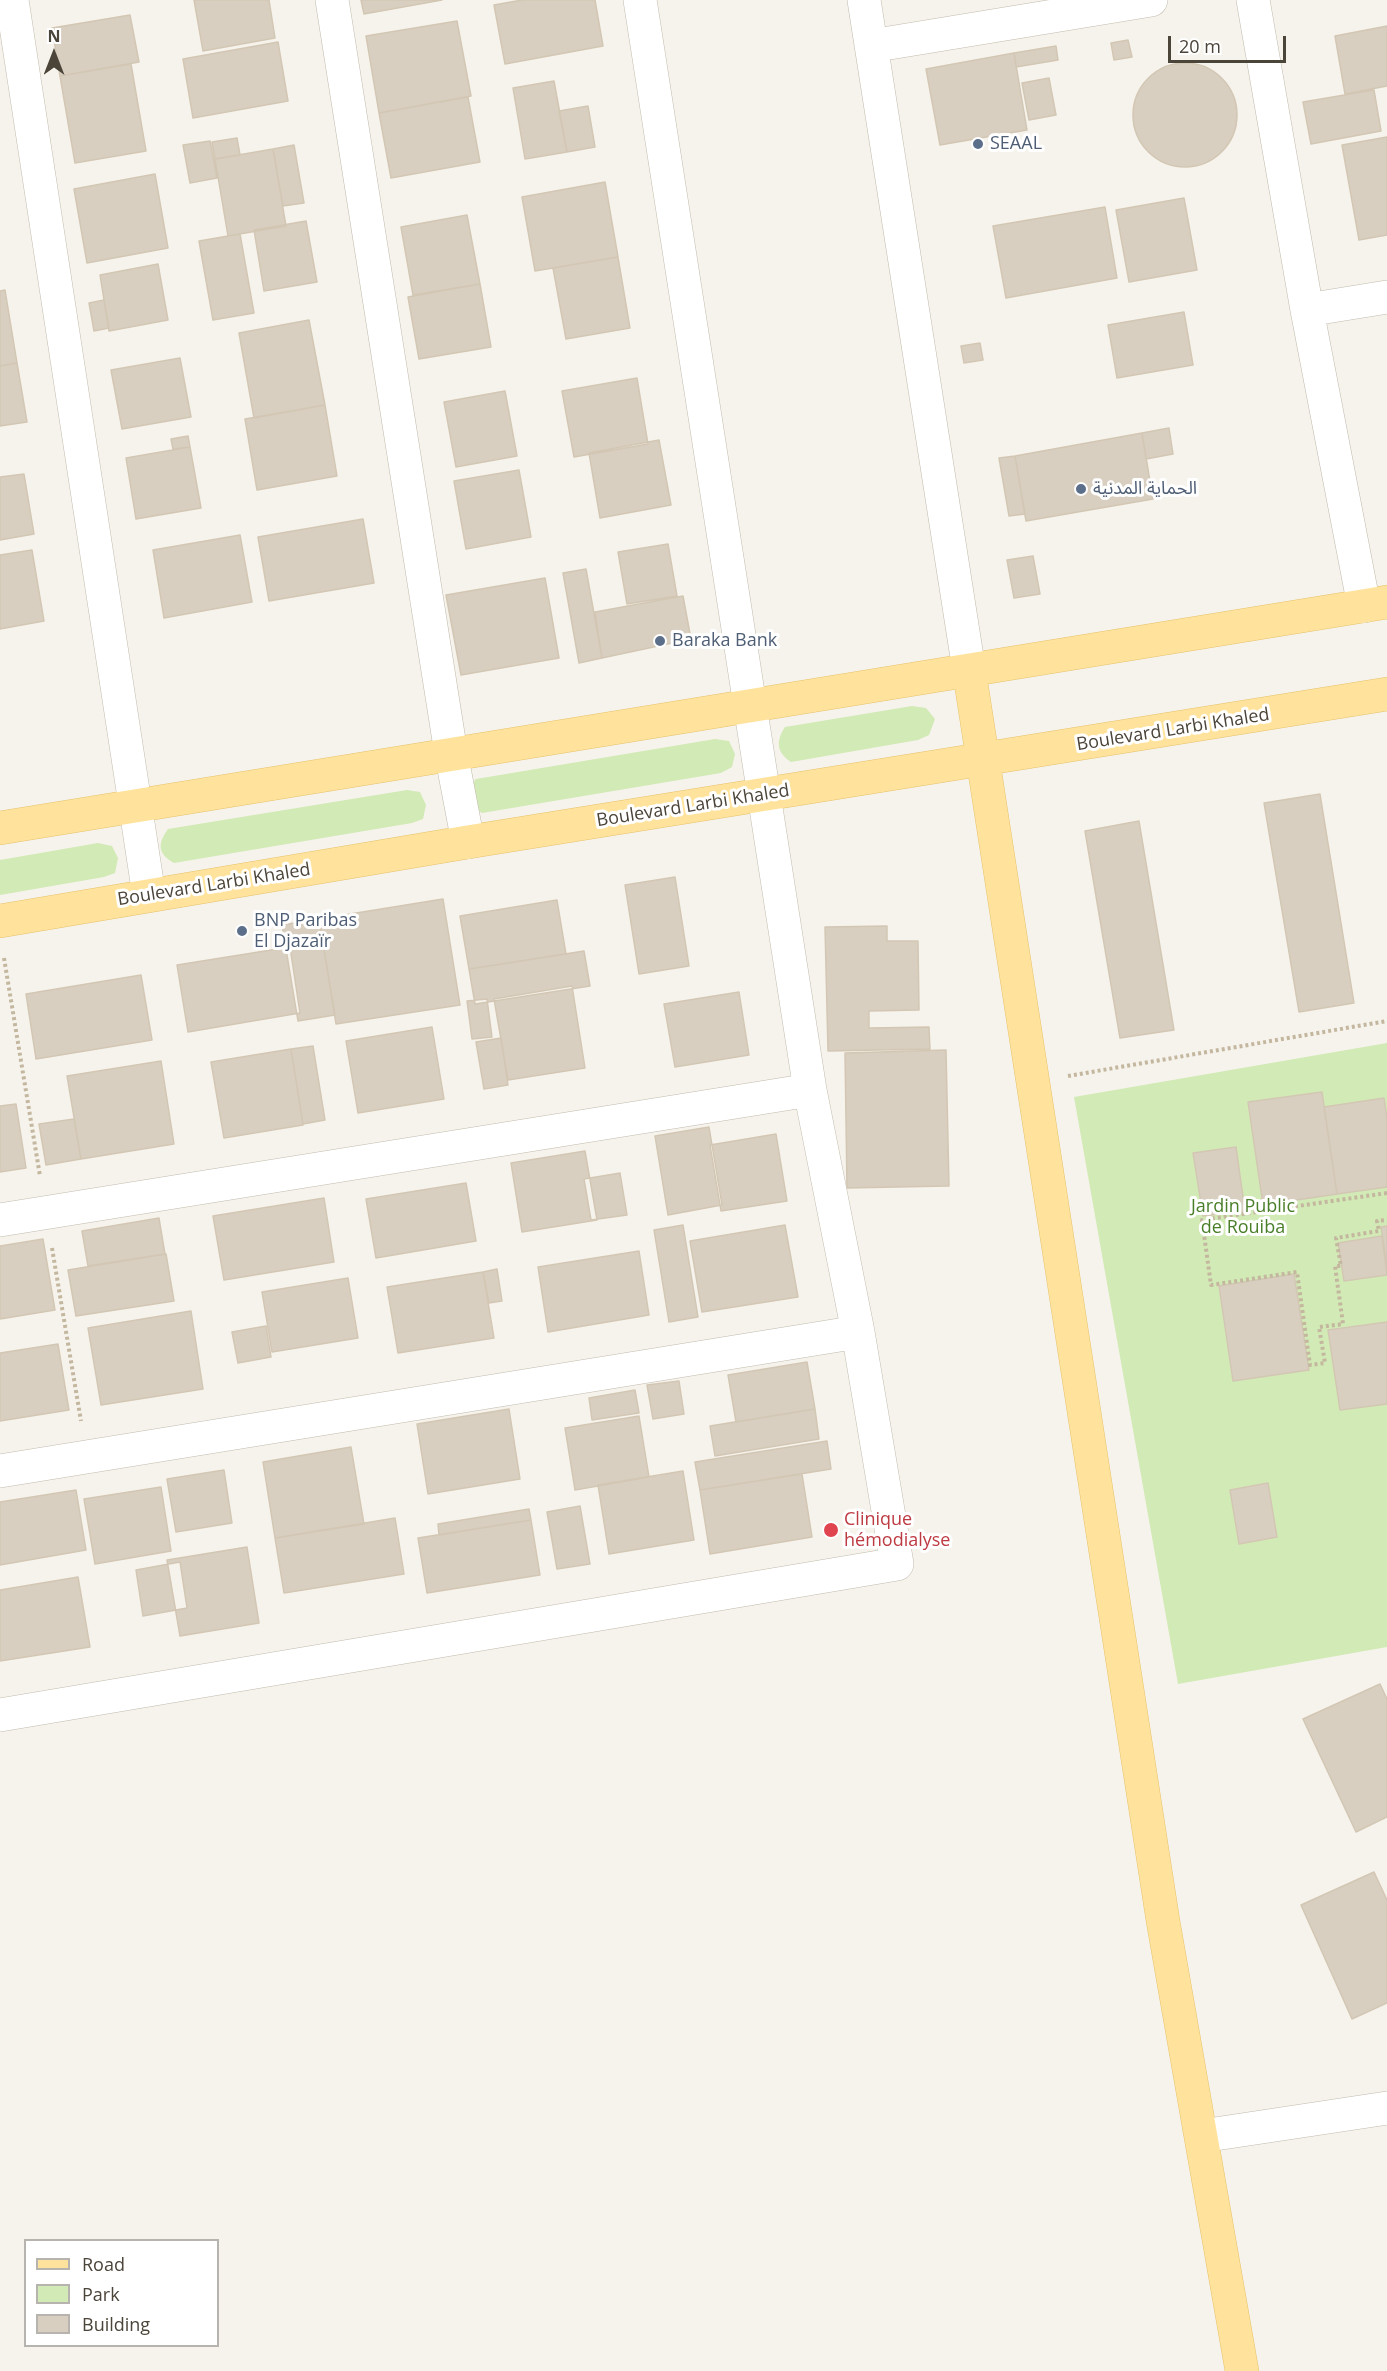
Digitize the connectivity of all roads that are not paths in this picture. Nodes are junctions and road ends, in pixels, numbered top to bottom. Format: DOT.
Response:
graph roads {
  1 [pos="12,0"];
  2 [pos="332,0"];
  3 [pos="640,0"];
  4 [pos="864,0"];
  5 [pos="1151,0"];
  6 [pos="1253,0"];
  7 [pos="1077,6"];
  8 [pos="871,46"];
  9 [pos="1387,297"];
  10 [pos="1307,310"];
  11 [pos="1376,604"];
  12 [pos="969,670"];
  13 [pos="1387,694"];
  14 [pos="751,706"];
  15 [pos="451,753"];
  16 [pos="984,761"];
  17 [pos="764,795"];
  18 [pos="136,806"];
  19 [pos="0,828"];
  20 [pos="468,842"];
  21 [pos="149,895"];
  22 [pos="0,921"];
  23 [pos="810,1090"];
  24 [pos="0,1220"];
  25 [pos="858,1332"];
  26 [pos="0,1471"];
  27 [pos="0,1715"];
  28 [pos="1387,2108"];
  29 [pos="1202,2136"];
  30 [pos="1242,2371"];
  1 -- 18 [label="street"];
  2 -- 15 [label="street"];
  3 -- 14 [label="street"];
  4 -- 8 [label="street"];
  5 -- 7 [label="street"];
  6 -- 10 [label="street"];
  7 -- 8 [label="street"];
  8 -- 12 [label="street"];
  9 -- 10 [label="street"];
  10 -- 11 [label="street"];
  11 -- 12 [label="main road"];
  12 -- 14 [label="main road"];
  12 -- 16 [label="main road"];
  13 -- 16 [label="main road, Boulevard Larbi Khaled"];
  14 -- 15 [label="main road"];
  14 -- 17 [label="street"];
  15 -- 18 [label="main road"];
  15 -- 20 [label="street"];
  16 -- 17 [label="main road, Boulevard Larbi Khaled"];
  16 -- 29 [label="main road"];
  17 -- 20 [label="main road, Boulevard Larbi Khaled"];
  17 -- 23 [label="street"];
  18 -- 19 [label="main road"];
  18 -- 21 [label="street"];
  20 -- 21 [label="main road, Boulevard Larbi Khaled"];
  21 -- 22 [label="main road, Boulevard Larbi Khaled"];
  23 -- 24 [label="street"];
  23 -- 25 [label="street"];
  25 -- 26 [label="street"];
  25 -- 27 [label="street"];
  28 -- 29 [label="street"];
  29 -- 30 [label="main road"];
}
